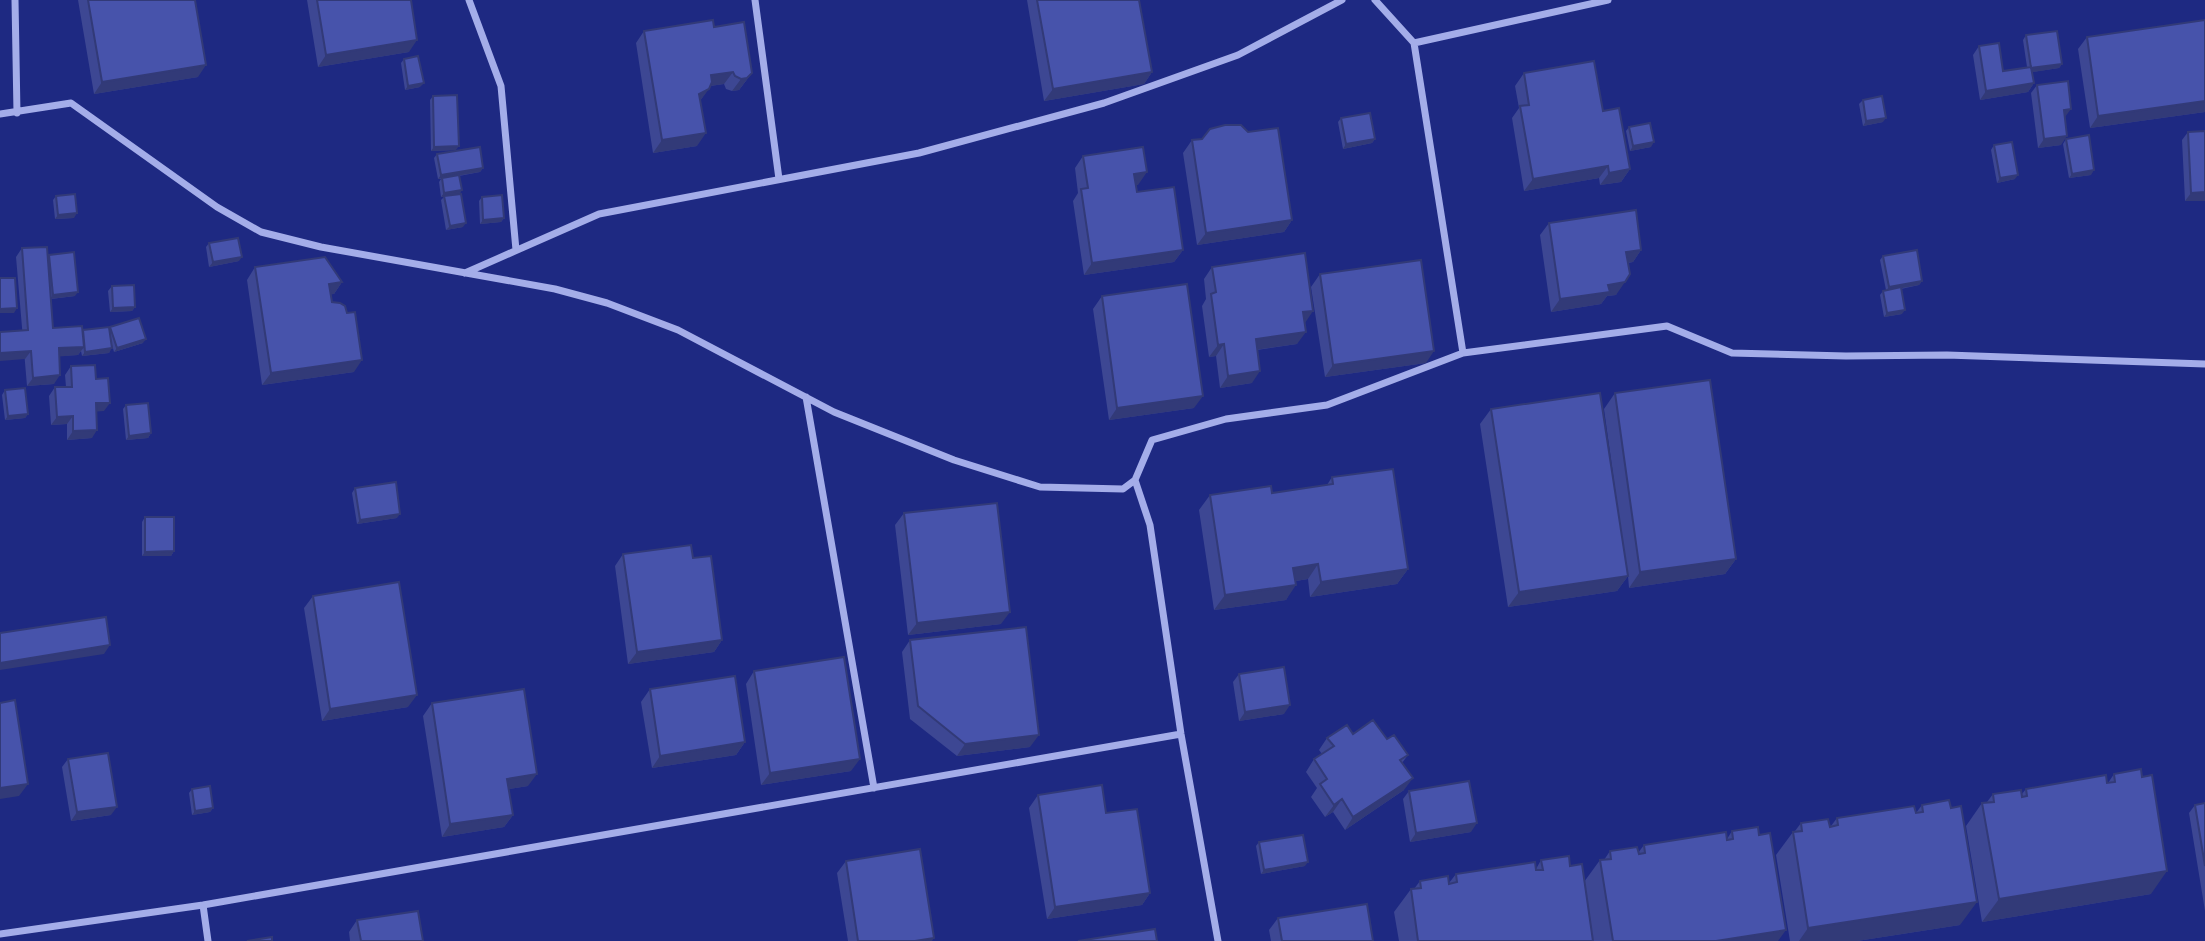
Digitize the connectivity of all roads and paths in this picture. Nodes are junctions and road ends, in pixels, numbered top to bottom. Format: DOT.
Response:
graph roads {
  1 [pos="15,0"];
  2 [pos="469,0"];
  3 [pos="755,0"];
  4 [pos="1342,0"];
  5 [pos="1375,0"];
  6 [pos="1608,0"];
  7 [pos="1414,43"];
  8 [pos="17,113"];
  9 [pos="0,114"];
  10 [pos="779,179"];
  11 [pos="516,250"];
  12 [pos="464,273"];
  13 [pos="1463,353"];
  14 [pos="2205,364"];
  15 [pos="806,397"];
  16 [pos="1135,480"];
  17 [pos="1181,734"];
  18 [pos="874,788"];
  19 [pos="203,905"];
  20 [pos="0,934"];
  21 [pos="208,941"];
  22 [pos="1218,941"];
  1 -- 8 [label="street"];
  2 -- 11 [label="street"];
  3 -- 10 [label="street"];
  4 -- 10 [label="street"];
  5 -- 7 [label="street"];
  6 -- 7 [label="street"];
  7 -- 13 [label="street"];
  8 -- 9 [label="street"];
  8 -- 12 [label="street"];
  10 -- 11 [label="street"];
  11 -- 12 [label="street"];
  12 -- 15 [label="street"];
  13 -- 14 [label="street"];
  13 -- 16 [label="street"];
  15 -- 16 [label="street"];
  15 -- 18 [label="street"];
  16 -- 17 [label="street"];
  17 -- 18 [label="street"];
  17 -- 22 [label="street"];
  18 -- 19 [label="street"];
  19 -- 20 [label="street"];
  19 -- 21 [label="street"];
}
